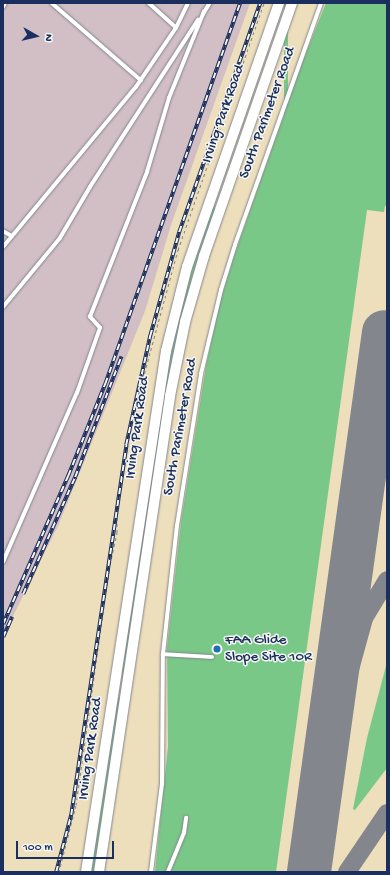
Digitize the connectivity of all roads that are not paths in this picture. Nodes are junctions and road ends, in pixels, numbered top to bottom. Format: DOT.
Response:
graph roads {
  1 [pos="5,3"];
  2 [pos="52,3"];
  3 [pos="148,3"];
  4 [pos="188,3"];
  5 [pos="210,3"];
  6 [pos="279,3"];
  7 [pos="292,3"];
  8 [pos="321,3"];
  9 [pos="3,7"];
  10 [pos="204,12"];
  11 [pos="176,28"];
  12 [pos="141,80"];
  13 [pos="212,193"];
  14 [pos="224,197"];
  15 [pos="3,231"];
  16 [pos="12,236"];
  17 [pos="3,247"];
  18 [pos="3,307"];
  19 [pos="3,562"];
  20 [pos="163,654"];
  21 [pos="212,657"];
  22 [pos="115,685"];
  23 [pos="127,687"];
  24 [pos="186,818"];
  25 [pos="86,872"];
  26 [pos="99,872"];
  27 [pos="151,872"];
  28 [pos="168,872"];
  1 -- 9 [label="lane"];
  2 -- 12 [label="lane"];
  3 -- 11 [label="lane"];
  4 -- 11 [label="lane"];
  5 -- 10 [label="lane"];
  6 -- 13 [label="main road, Irving Park Road"];
  7 -- 14 [label="main road, Irving Park Road"];
  8 -- 20 [label="lane, South Parimeter Road"];
  10 -- 18 [label="lane"];
  10 -- 19 [label="lane"];
  11 -- 12 [label="lane"];
  12 -- 16 [label="lane"];
  13 -- 14 [label="lane"];
  13 -- 22 [label="main road, Irving Park Road"];
  14 -- 23 [label="main road, Irving Park Road"];
  15 -- 16 [label="lane"];
  16 -- 17 [label="lane"];
  20 -- 21 [label="lane"];
  20 -- 27 [label="lane, South Parimeter Road"];
  22 -- 23 [label="lane"];
  22 -- 25 [label="main road, Irving Park Road"];
  23 -- 26 [label="main road, Irving Park Road"];
  24 -- 28 [label="lane"];
}
